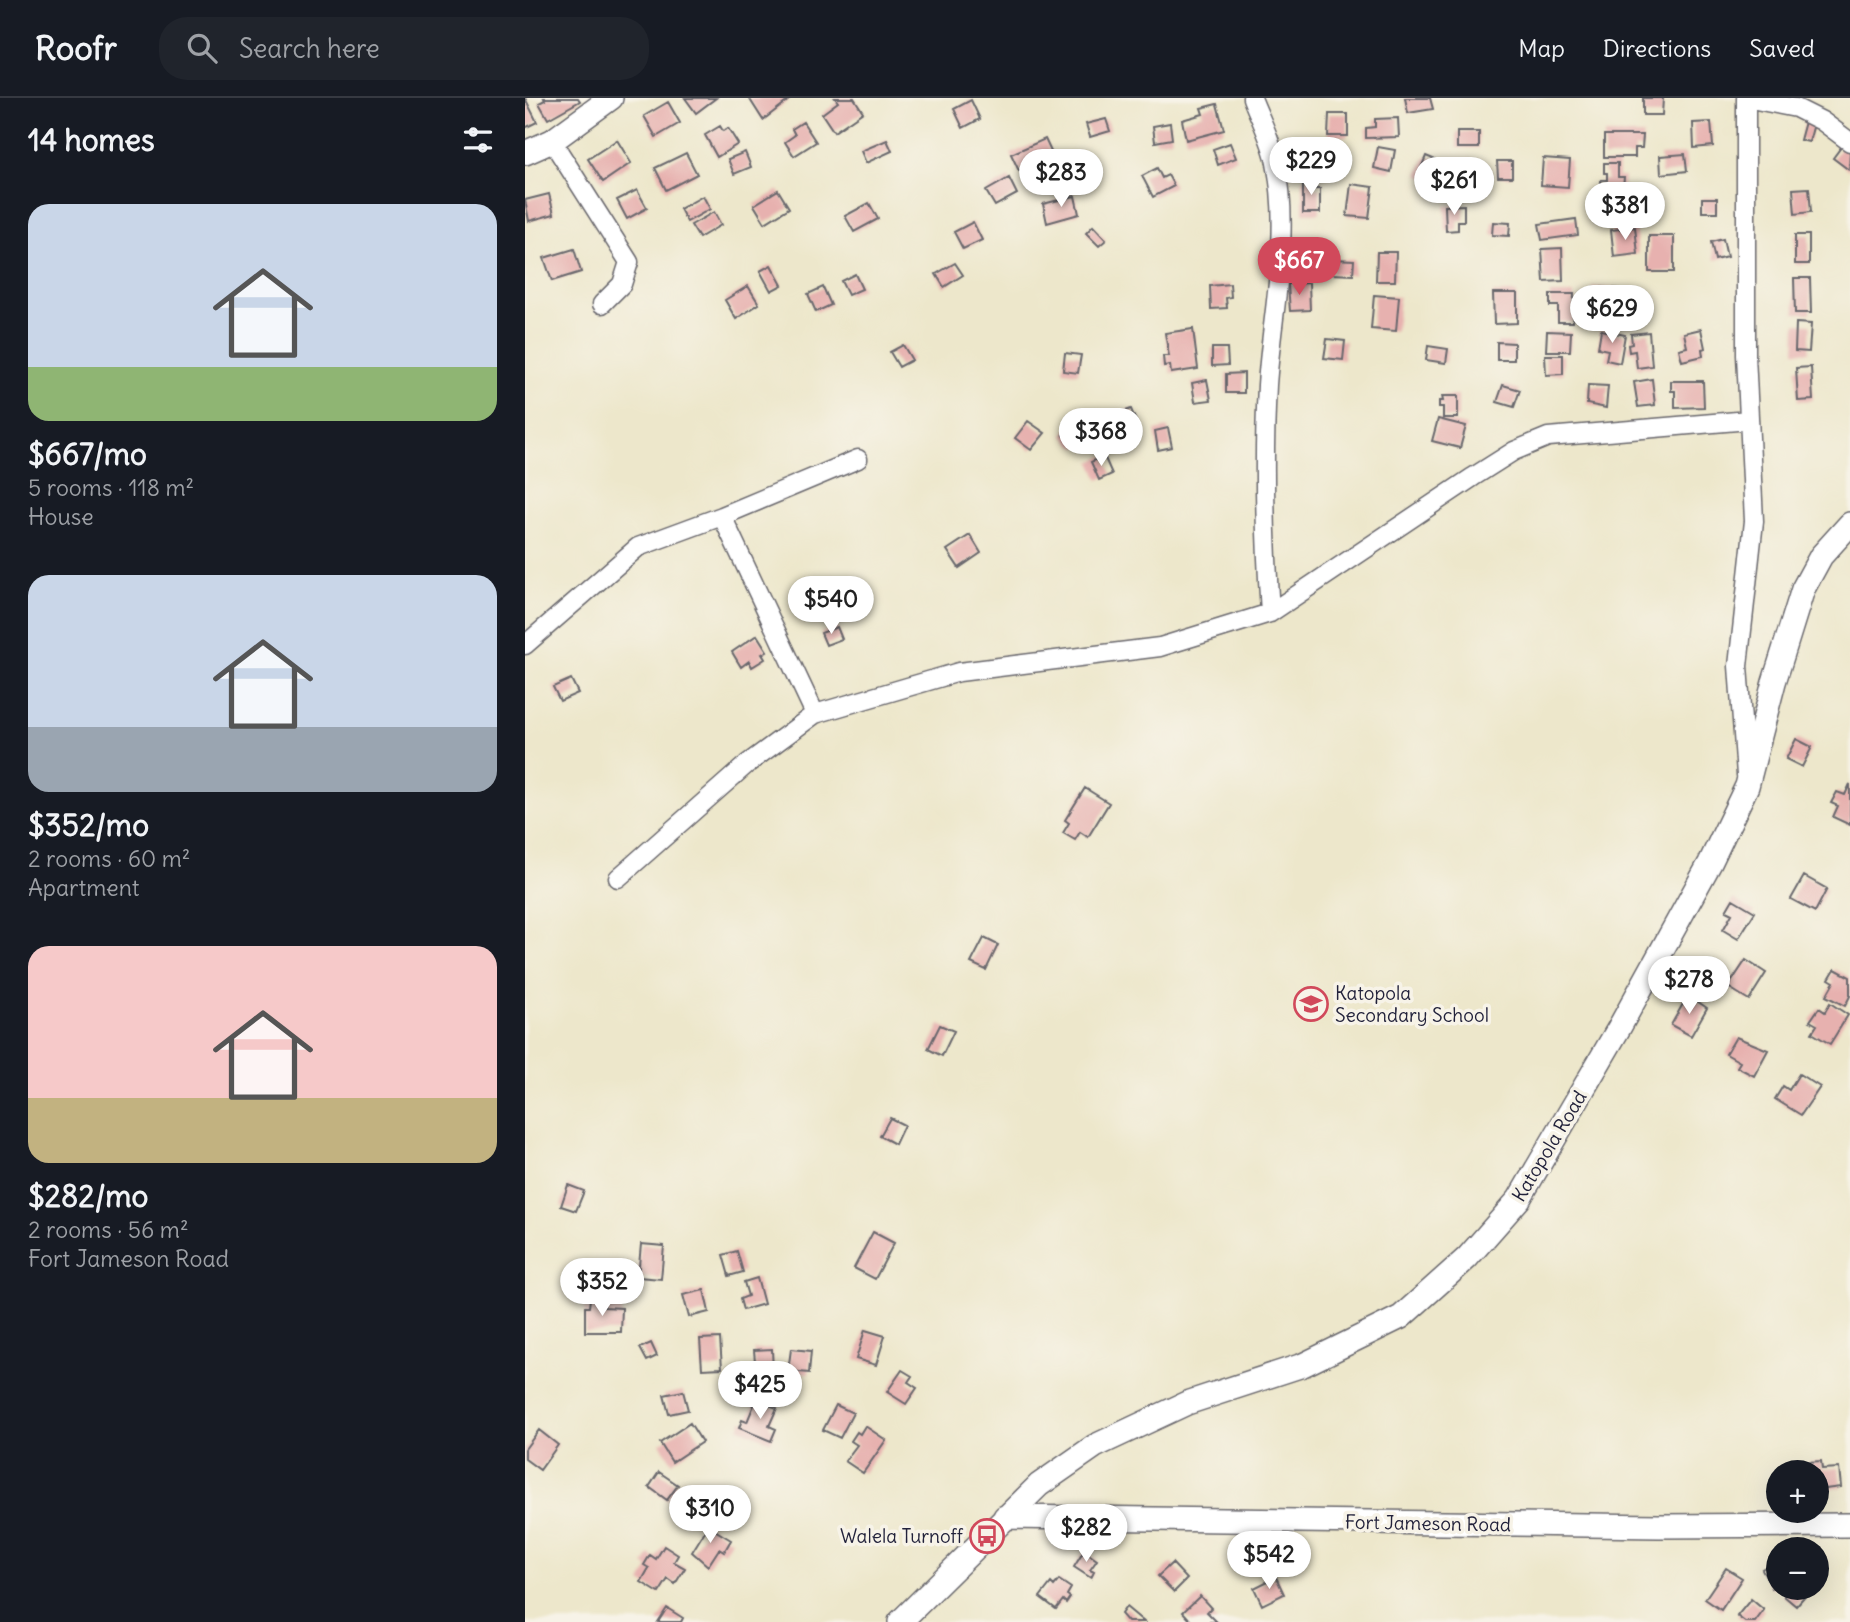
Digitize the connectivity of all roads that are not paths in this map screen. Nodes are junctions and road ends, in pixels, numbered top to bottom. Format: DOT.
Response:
graph roads {
  1 [pos="611,98"];
  2 [pos="1252,98"];
  3 [pos="552,141"];
  4 [pos="1850,142"];
  5 [pos="525,153"];
  6 [pos="602,304"];
  7 [pos="1749,420"];
  8 [pos="858,459"];
  9 [pos="722,516"];
  10 [pos="1850,524"];
  11 [pos="1270,613"];
  12 [pos="525,645"];
  13 [pos="815,714"];
  14 [pos="1747,786"];
  15 [pos="618,878"];
  16 [pos="1005,1517"];
  17 [pos="1850,1525"];
  18 [pos="900,1622"];
  1 -- 3 [label="street"];
  2 -- 11 [label="street"];
  3 -- 5 [label="street"];
  3 -- 6 [label="street"];
  4 -- 7 [label="street"];
  7 -- 11 [label="street"];
  7 -- 14 [label="street"];
  8 -- 9 [label="street"];
  9 -- 12 [label="street"];
  9 -- 13 [label="street"];
  10 -- 14 [label="street, Katopola Road"];
  11 -- 13 [label="street"];
  13 -- 15 [label="street"];
  14 -- 16 [label="street, Katopola Road"];
  16 -- 17 [label="street, Fort Jameson Road"];
  16 -- 18 [label="street, Katopola Road"];
}
